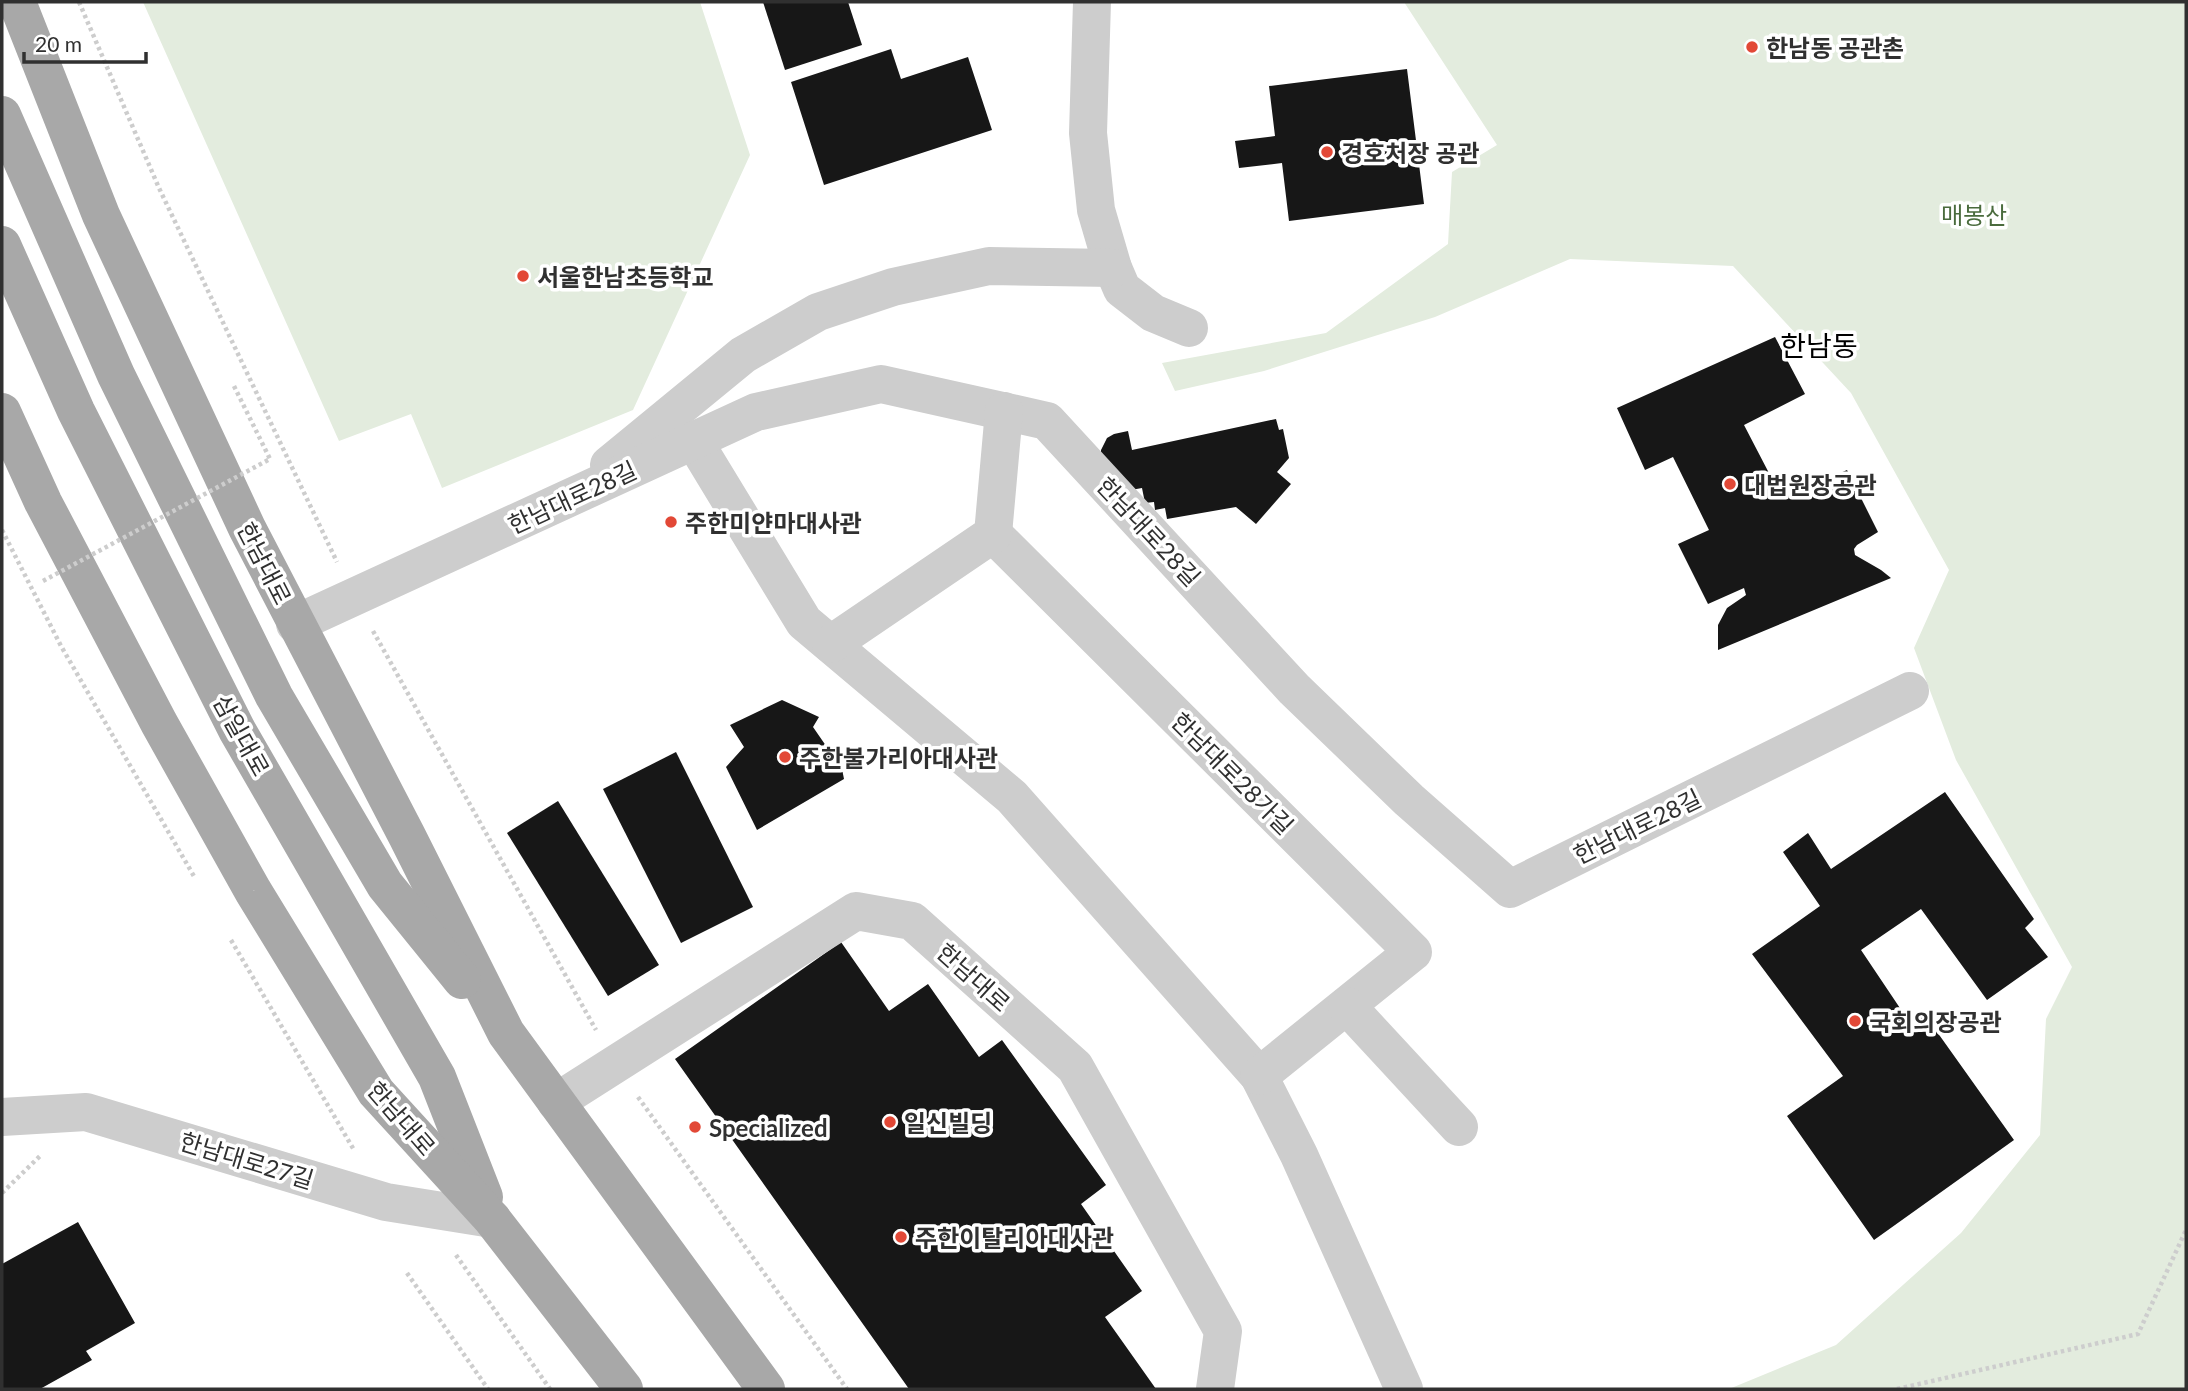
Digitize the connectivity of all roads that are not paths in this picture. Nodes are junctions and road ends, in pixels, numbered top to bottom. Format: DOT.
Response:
graph roads {
  1 [pos="18,2"];
  2 [pos="1093,2"];
  3 [pos="2,115"];
  4 [pos="2,245"];
  5 [pos="1113,268"];
  6 [pos="1189,327"];
  7 [pos="1004,411"];
  8 [pos="2,412"];
  9 [pos="694,441"];
  10 [pos="567,500"];
  11 [pos="993,534"];
  12 [pos="295,624"];
  13 [pos="831,644"];
  14 [pos="1910,691"];
  15 [pos="1347,1006"];
  16 [pos="506,1033"];
  17 [pos="1259,1076"];
  18 [pos="556,1102"];
  19 [pos="2,1117"];
  20 [pos="1459,1126"];
  21 [pos="492,1219"];
  22 [pos="624,1389"];
  23 [pos="766,1389"];
  24 [pos="1215,1389"];
  25 [pos="1404,1389"];
  1 -- 12 [label="main road, 한남대로"];
  2 -- 5 [label="street"];
  3 -- 16 [label="main road, 삼일대로"];
  4 -- 21 [label="main road, 삼일대로"];
  5 -- 6 [label="street"];
  5 -- 10 [label="street"];
  7 -- 9 [label="street, 한남대로28길"];
  7 -- 11 [label="street"];
  7 -- 14 [label="street, 한남대로28길"];
  8 -- 21 [label="main road, 한남대로"];
  9 -- 10 [label="street, 한남대로28길"];
  9 -- 13 [label="street"];
  10 -- 12 [label="street, 한남대로28길"];
  11 -- 13 [label="street"];
  11 -- 15 [label="street, 한남대로28가길"];
  12 -- 16 [label="main road, 한남대로"];
  13 -- 17 [label="street"];
  15 -- 17 [label="street, 한남대로28가길"];
  15 -- 20 [label="street"];
  16 -- 18 [label="main road, 한남대로"];
  17 -- 25 [label="street"];
  18 -- 23 [label="main road, 한남대로"];
  18 -- 24 [label="street, 한남대로"];
  19 -- 21 [label="street, 한남대로27길"];
  21 -- 22 [label="main road, 한남대로"];
}
